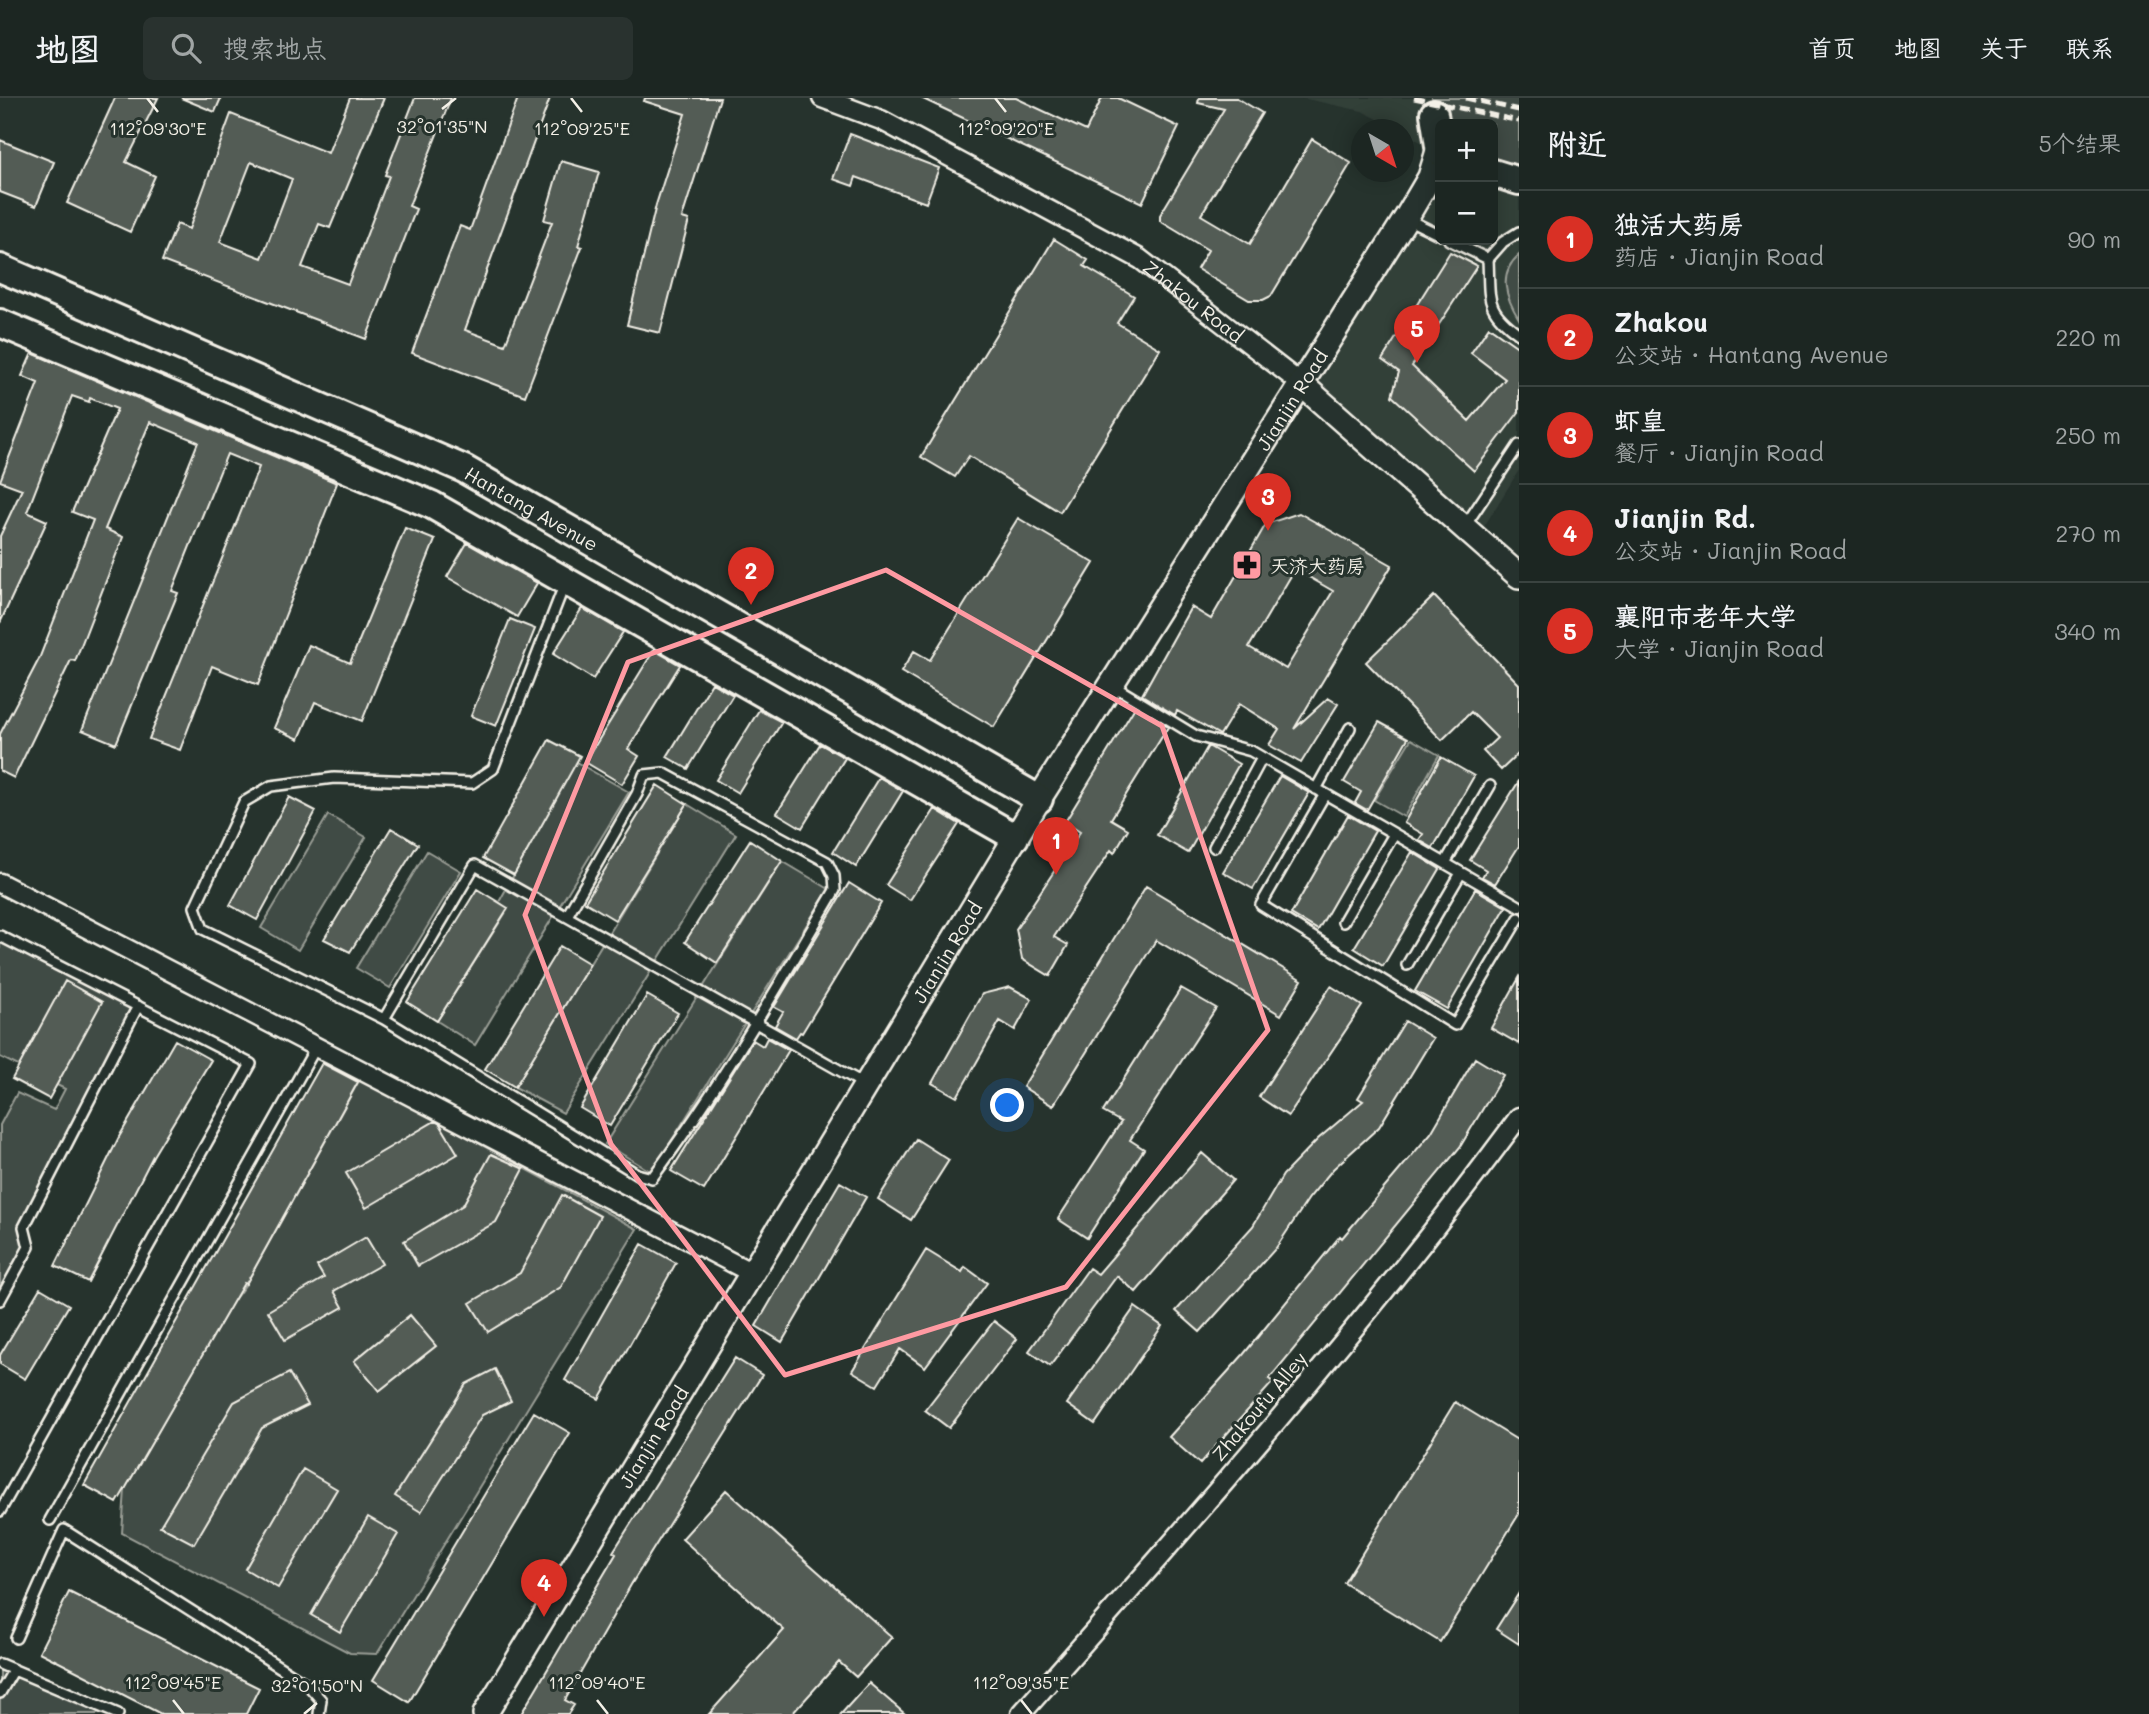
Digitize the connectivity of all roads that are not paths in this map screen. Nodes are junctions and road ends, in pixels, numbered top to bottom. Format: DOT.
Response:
graph roads {
  1 [pos="822,98"];
  2 [pos="1434,114"];
  3 [pos="1435,121"];
  4 [pos="1435,163"];
  5 [pos="1435,188"];
  6 [pos="1417,197"];
  7 [pos="1406,218"];
  8 [pos="1435,232"];
  9 [pos="1519,232"];
  10 [pos="1459,245"];
  11 [pos="1488,259"];
  12 [pos="0,268"];
  13 [pos="0,323"];
  14 [pos="1519,334"];
  15 [pos="1300,383"];
  16 [pos="1519,446"];
  17 [pos="1465,527"];
  18 [pos="1519,576"];
  19 [pos="566,582"];
  20 [pos="1111,684"];
  21 [pos="1350,727"];
  22 [pos="1262,758"];
  23 [pos="1490,786"];
  24 [pos="1320,792"];
  25 [pos="1038,799"];
  26 [pos="1394,834"];
  27 [pos="1015,837"];
  28 [pos="1214,847"];
  29 [pos="1445,863"];
  30 [pos="1461,873"];
  31 [pos="0,883"];
  32 [pos="1519,906"];
  33 [pos="567,916"];
  34 [pos="1519,918"];
  35 [pos="1343,922"];
  36 [pos="0,936"];
  37 [pos="1407,965"];
  38 [pos="138,1006"];
  39 [pos="384,1020"];
  40 [pos="756,1023"];
  41 [pos="316,1047"];
  42 [pos="866,1084"];
  43 [pos="1519,1117"];
  44 [pos="752,1273"];
  45 [pos="0,1300"];
  46 [pos="0,1511"];
  47 [pos="50,1520"];
  48 [pos="16,1638"];
  49 [pos="0,1664"];
  50 [pos="13,1671"];
  51 [pos="0,1693"];
  52 [pos="118,1714"];
  53 [pos="319,1714"];
  54 [pos="485,1714"];
  55 [pos="1021,1714"];
  1 -- 15 [label="street, Zhakou Road"];
  2 -- 3 [label="main road"];
  4 -- 6 [label="street, Jianjin Road"];
  5 -- 6 [label="street"];
  6 -- 7 [label="street, Jianjin Road"];
  7 -- 8 [label="lane"];
  7 -- 15 [label="street, Jianjin Road"];
  9 -- 11 [label="lane"];
  10 -- 11 [label="lane"];
  11 -- 14 [label="lane"];
  12 -- 25 [label="main road, Hantang Avenue"];
  13 -- 19 [label="main road"];
  15 -- 17 [label="street, Zhakou Road"];
  15 -- 20 [label="street, Jianjin Road"];
  16 -- 17 [label="lane"];
  17 -- 18 [label="street, Zhakou Road"];
  19 -- 27 [label="main road"];
  19 -- 39 [label="lane"];
  20 -- 22 [label="lane"];
  20 -- 25 [label="street, Jianjin Road"];
  21 -- 24 [label="lane"];
  22 -- 24 [label="lane"];
  22 -- 28 [label="lane"];
  23 -- 29 [label="lane"];
  24 -- 26 [label="lane"];
  24 -- 34 [label="lane"];
  25 -- 27 [label="street, Jianjin Road"];
  26 -- 29 [label="lane"];
  26 -- 35 [label="lane"];
  27 -- 42 [label="street, Jianjin Road"];
  29 -- 30 [label="lane"];
  30 -- 32 [label="lane"];
  30 -- 37 [label="lane"];
  31 -- 41 [label="street"];
  33 -- 39 [label="lane"];
  33 -- 40 [label="lane"];
  33 -- 40 [label="lane"];
  36 -- 38 [label="lane"];
  38 -- 45 [label="lane"];
  38 -- 46 [label="lane"];
  39 -- 40 [label="lane"];
  40 -- 42 [label="lane"];
  41 -- 44 [label="street"];
  41 -- 47 [label="lane"];
  42 -- 44 [label="street, Jianjin Road"];
  43 -- 55 [label="street, Zhakoufu Alley"];
  44 -- 54 [label="street, Jianjin Road"];
  48 -- 53 [label="lane"];
  49 -- 50 [label="lane"];
  50 -- 51 [label="lane"];
  50 -- 52 [label="lane"];
}
